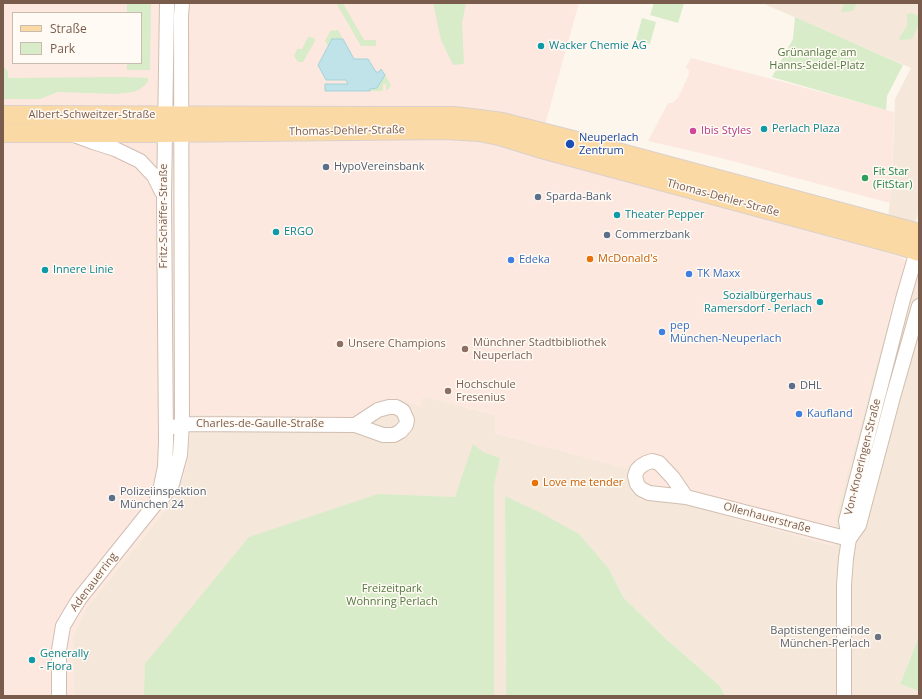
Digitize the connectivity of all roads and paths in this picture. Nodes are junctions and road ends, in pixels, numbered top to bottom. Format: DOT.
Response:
graph roads {
  1 [pos="167,3"];
  2 [pos="182,3"];
  3 [pos="3,115"];
  4 [pos="173,124"];
  5 [pos="3,132"];
  6 [pos="68,133"];
  7 [pos="530,137"];
  8 [pos="164,197"];
  9 [pos="919,233"];
  10 [pos="918,249"];
  11 [pos="919,306"];
  12 [pos="916,321"];
  13 [pos="182,424"];
  14 [pos="355,425"];
  15 [pos="166,430"];
  16 [pos="686,497"];
  17 [pos="156,503"];
  18 [pos="849,539"];
  19 [pos="59,696"];
  20 [pos="844,696"];
  1 -- 4 [label="street, Fritz-Schäffer-Straße"];
  2 -- 4 [label="street, Fritz-Schäffer-Straße"];
  3 -- 4 [label="main road, Albert-Schweitzer-Straße"];
  4 -- 6 [label="main road, Albert-Schweitzer-Straße"];
  4 -- 7 [label="main road, Thomas-Dehler-Straße"];
  4 -- 8 [label="street, Fritz-Schäffer-Straße"];
  4 -- 13 [label="street, Fritz-Schäffer-Straße"];
  5 -- 6 [label="main road, Albert-Schweitzer-Straße"];
  6 -- 8 [label="street, Albert-Schweitzer-Straße"];
  7 -- 9 [label="main road, Thomas-Dehler-Straße"];
  7 -- 10 [label="main road, Thomas-Dehler-Straße"];
  8 -- 15 [label="street, Fritz-Schäffer-Straße"];
  10 -- 18 [label="street, Von-Knoeringen-Straße"];
  11 -- 12 [label="street, Von-Knoeringen-Straße"];
  12 -- 18 [label="street, Von-Knoeringen-Straße"];
  13 -- 14 [label="street, Charles-de-Gaulle-Straße"];
  13 -- 15 [label="street, Charles-de-Gaulle-Straße"];
  13 -- 17 [label="street, Adenauerring"];
  15 -- 17 [label="street, Adenauerring"];
  16 -- 18 [label="street, Ollenhauerstraße"];
  17 -- 19 [label="street, Adenauerring"];
  18 -- 20 [label="street"];
}
